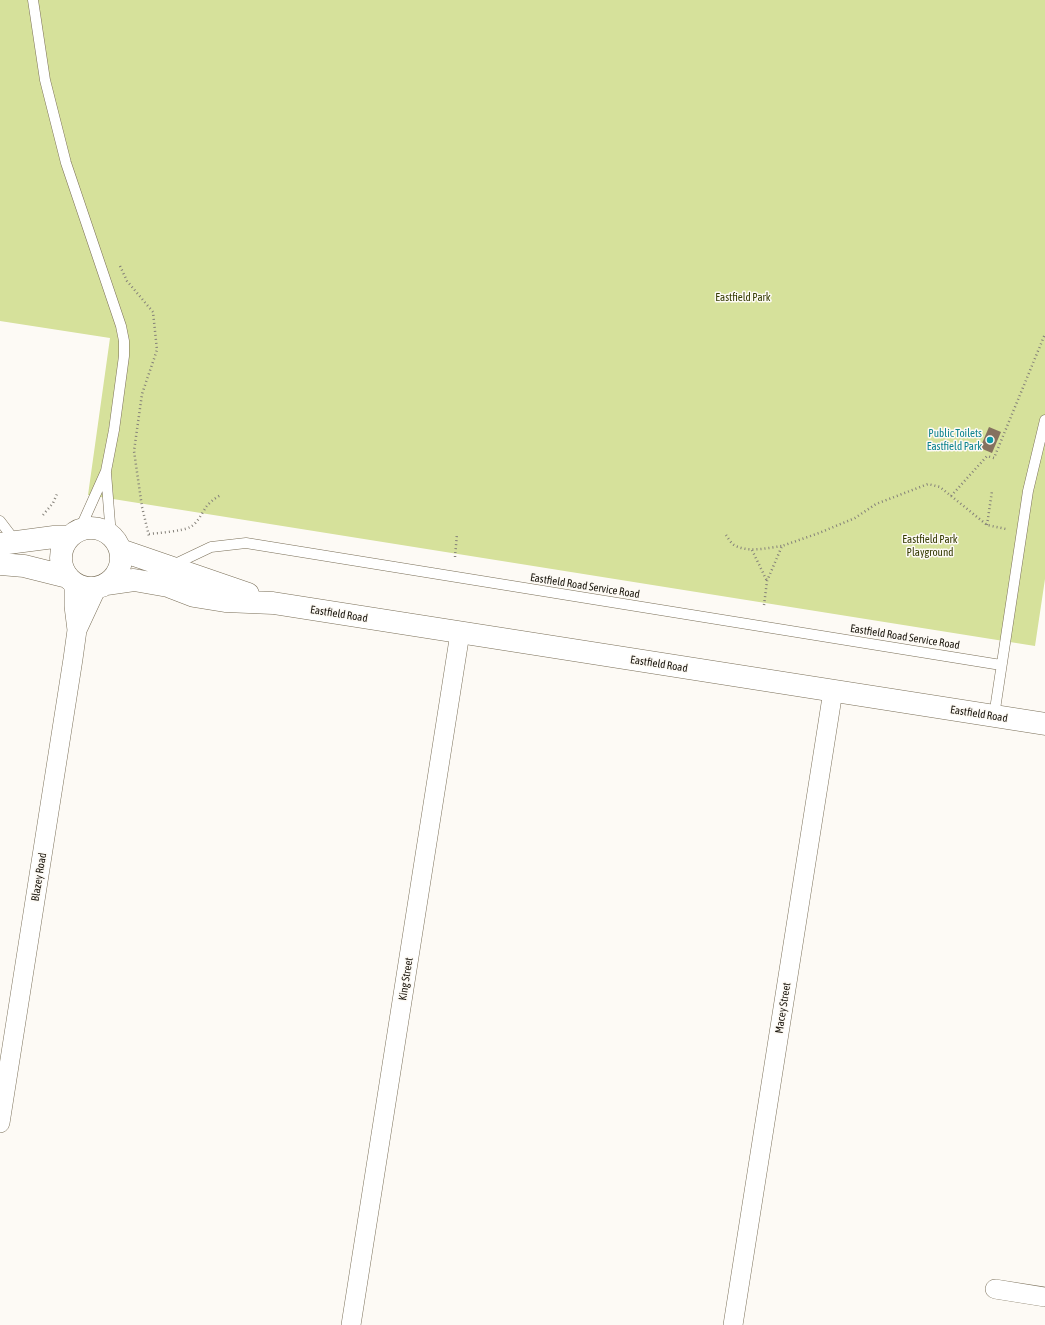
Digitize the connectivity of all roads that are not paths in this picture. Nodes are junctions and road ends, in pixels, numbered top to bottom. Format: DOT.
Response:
graph roads {
  1 [pos="33,0"];
  2 [pos="1045,420"];
  3 [pos="106,471"];
  4 [pos="0,520"];
  5 [pos="75,533"];
  6 [pos="8,543"];
  7 [pos="116,543"];
  8 [pos="0,564"];
  9 [pos="168,567"];
  10 [pos="71,580"];
  11 [pos="102,585"];
  12 [pos="273,603"];
  13 [pos="76,630"];
  14 [pos="460,633"];
  15 [pos="1001,665"];
  16 [pos="833,691"];
  17 [pos="994,716"];
  18 [pos="1042,721"];
  19 [pos="0,1123"];
  20 [pos="995,1289"];
  21 [pos="1045,1297"];
  22 [pos="352,1325"];
  23 [pos="734,1325"];
  1 -- 3 [label="lane"];
  2 -- 15 [label="lane"];
  3 -- 5 [label="lane"];
  3 -- 7 [label="lane"];
  4 -- 6 [label="lane"];
  5 -- 6 [label="main road"];
  5 -- 7 [label="main road"];
  5 -- 10 [label="main road"];
  7 -- 9 [label="main road, Eastfield Road"];
  7 -- 11 [label="main road"];
  8 -- 10 [label="main road"];
  9 -- 12 [label="main road, Eastfield Road"];
  9 -- 15 [label="lane, Eastfield Road Service Road"];
  10 -- 11 [label="main road"];
  10 -- 13 [label="street, Blazey Road"];
  11 -- 12 [label="main road, Eastfield Road"];
  11 -- 13 [label="street, Blazey Road"];
  12 -- 14 [label="main road, Eastfield Road"];
  13 -- 19 [label="street, Blazey Road"];
  14 -- 16 [label="main road, Eastfield Road"];
  14 -- 22 [label="street, King Street"];
  15 -- 17 [label="lane"];
  16 -- 17 [label="main road, Eastfield Road"];
  16 -- 23 [label="street, Macey Street"];
  17 -- 18 [label="main road, Eastfield Road"];
  20 -- 21 [label="street"];
}
